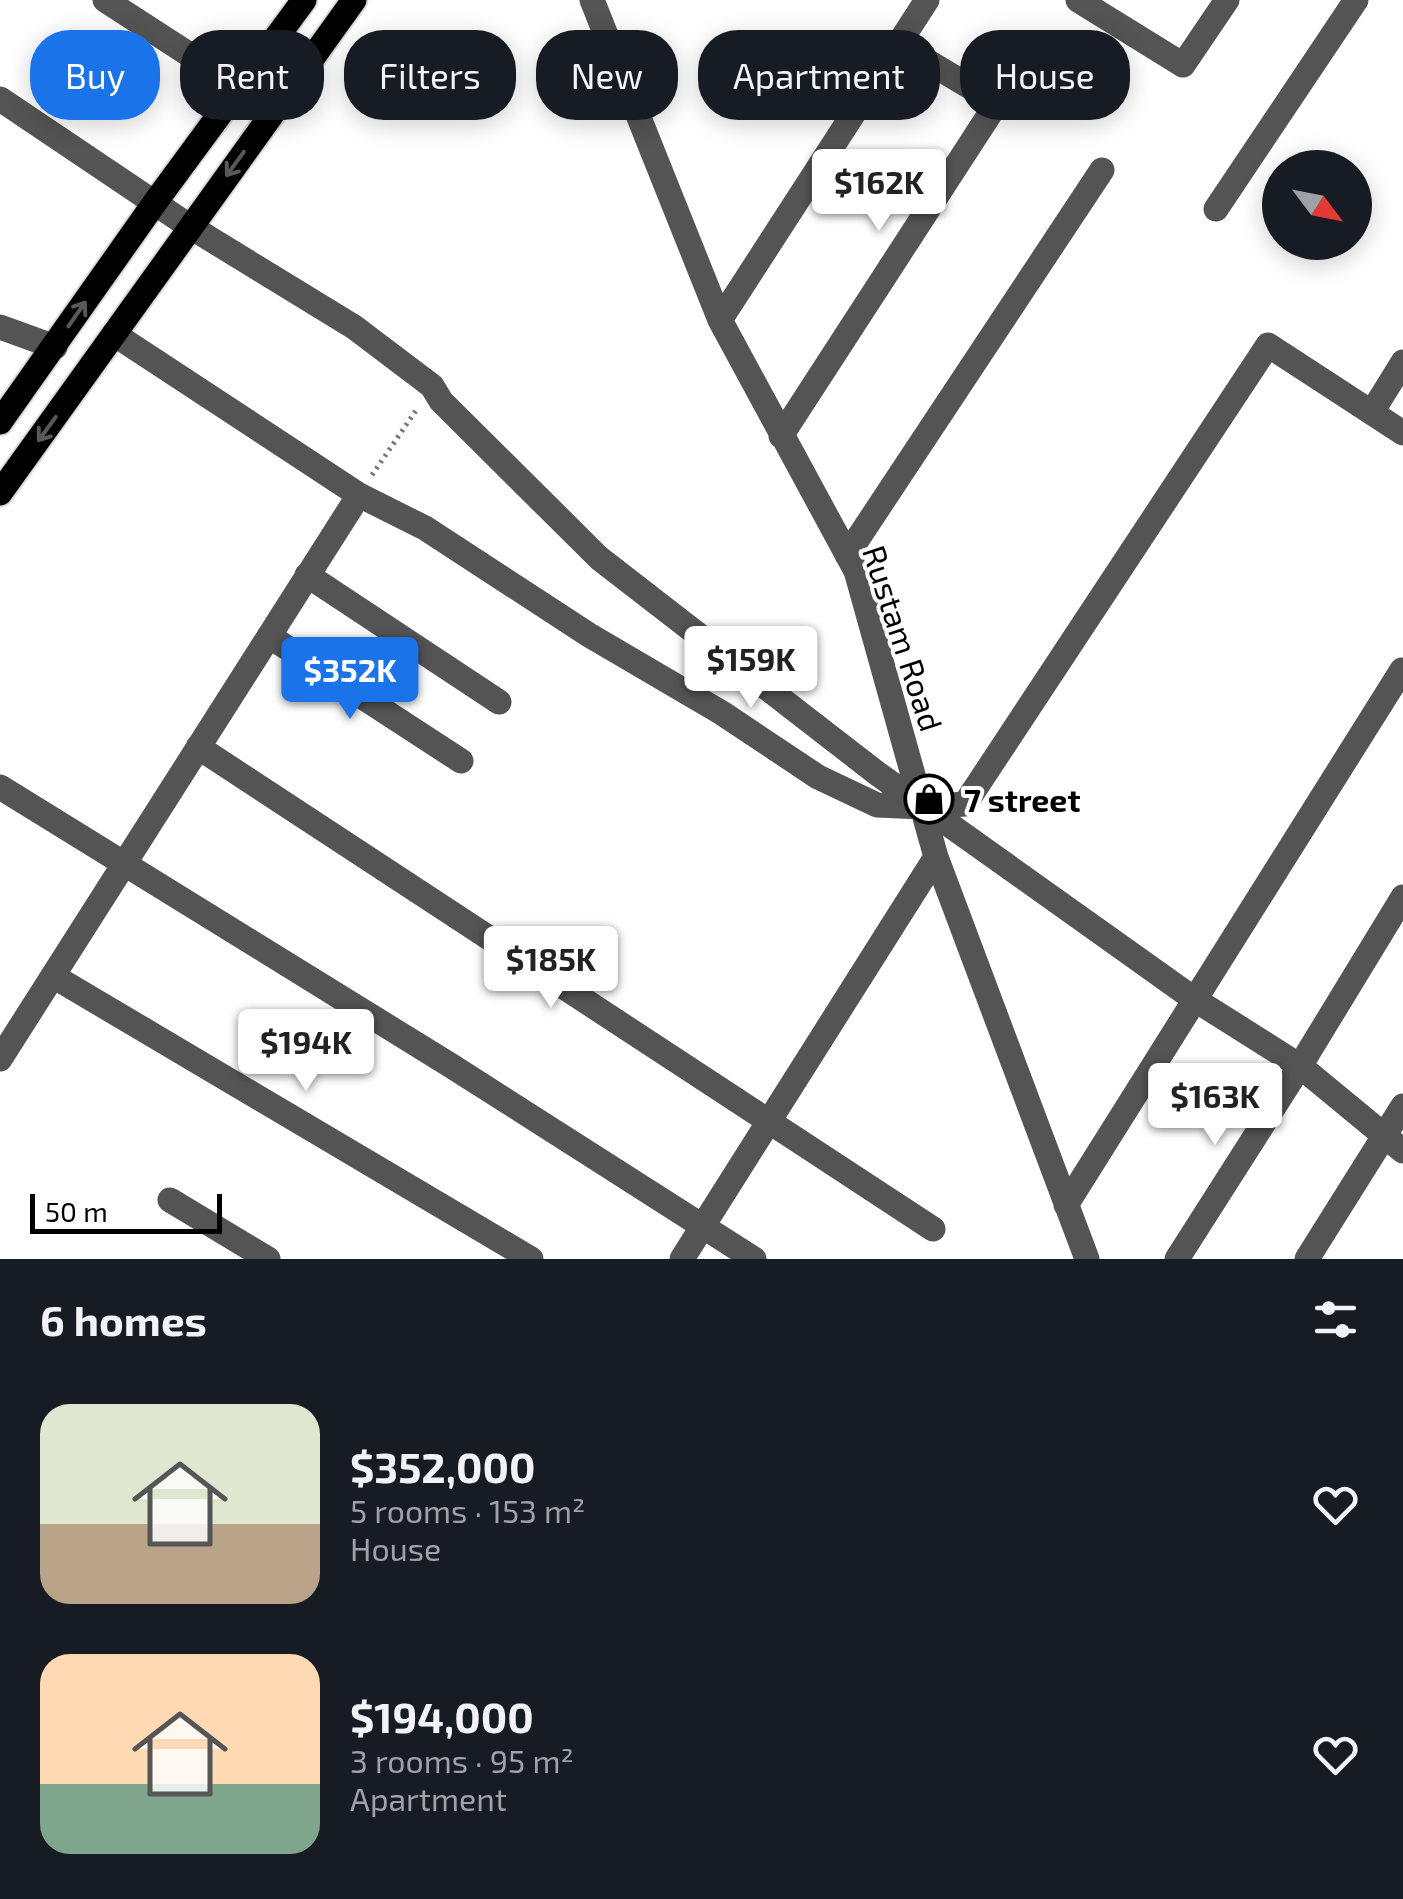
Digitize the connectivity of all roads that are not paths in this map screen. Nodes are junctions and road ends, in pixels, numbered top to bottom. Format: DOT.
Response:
graph roads {
  1 [pos="105,0"];
  2 [pos="304,0"];
  3 [pos="354,0"];
  4 [pos="592,0"];
  5 [pos="927,0"];
  6 [pos="1078,0"];
  7 [pos="1227,0"];
  8 [pos="1356,0"];
  9 [pos="283,30"];
  10 [pos="180,49"];
  11 [pos="940,68"];
  12 [pos="0,100"];
  13 [pos="217,120"];
  14 [pos="1102,170"];
  15 [pos="156,201"];
  16 [pos="1216,209"];
  17 [pos="189,226"];
  18 [pos="720,320"];
  19 [pos="0,327"];
  20 [pos="114,334"];
  21 [pos="54,347"];
  22 [pos="1403,362"];
  23 [pos="1372,412"];
  24 [pos="0,422"];
  25 [pos="1403,433"];
  26 [pos="780,436"];
  27 [pos="0,493"];
  28 [pos="358,495"];
  29 [pos="847,555"];
  30 [pos="308,576"];
  31 [pos="269,636"];
  32 [pos="1402,670"];
  33 [pos="499,702"];
  34 [pos="198,747"];
  35 [pos="461,761"];
  36 [pos="0,787"];
  37 [pos="923,807"];
  38 [pos="936,858"];
  39 [pos="124,864"];
  40 [pos="1403,898"];
  41 [pos="53,976"];
  42 [pos="1194,999"];
  43 [pos="0,1059"];
  44 [pos="1300,1066"];
  45 [pos="1403,1106"];
  46 [pos="768,1120"];
  47 [pos="1394,1144"];
  48 [pos="170,1200"];
  49 [pos="1066,1205"];
  50 [pos="703,1226"];
  51 [pos="934,1229"];
  52 [pos="268,1259"];
  53 [pos="530,1259"];
  54 [pos="682,1259"];
  55 [pos="754,1259"];
  56 [pos="1087,1259"];
  57 [pos="1177,1259"];
  58 [pos="1307,1259"];
  1 -- 10 [label="street"];
  2 -- 9 [label="main road"];
  3 -- 17 [label="main road, one-way"];
  4 -- 18 [label="street, Rustam Road"];
  5 -- 18 [label="street"];
  6 -- 7 [label="street"];
  8 -- 16 [label="street"];
  11 -- 26 [label="street"];
  12 -- 15 [label="street"];
  13 -- 15 [label="main road"];
  14 -- 29 [label="street"];
  15 -- 17 [label="street"];
  21 -- 15 [label="main road, one-way"];
  17 -- 20 [label="main road"];
  17 -- 37 [label="street"];
  18 -- 26 [label="street, Rustam Road"];
  19 -- 21 [label="street"];
  20 -- 27 [label="main road, one-way"];
  20 -- 28 [label="street"];
  21 -- 24 [label="main road"];
  22 -- 23 [label="street"];
  23 -- 25 [label="street"];
  23 -- 37 [label="street"];
  26 -- 29 [label="street, Rustam Road"];
  28 -- 30 [label="street"];
  28 -- 37 [label="street"];
  29 -- 37 [label="street, Rustam Road"];
  30 -- 31 [label="street"];
  30 -- 33 [label="street"];
  31 -- 34 [label="street"];
  31 -- 35 [label="street"];
  32 -- 42 [label="street"];
  34 -- 39 [label="street"];
  34 -- 46 [label="street"];
  36 -- 39 [label="street"];
  37 -- 38 [label="street, Rustam Road"];
  37 -- 42 [label="street"];
  38 -- 46 [label="street"];
  38 -- 49 [label="street, Rustam Road"];
  39 -- 41 [label="street"];
  39 -- 50 [label="street"];
  40 -- 44 [label="street"];
  41 -- 43 [label="street"];
  41 -- 53 [label="street"];
  42 -- 44 [label="street"];
  42 -- 49 [label="street"];
  44 -- 47 [label="street"];
  44 -- 57 [label="street"];
  45 -- 47 [label="street"];
  46 -- 50 [label="street"];
  46 -- 51 [label="street"];
  47 -- 58 [label="street"];
  48 -- 52 [label="street"];
  49 -- 56 [label="street, Rustam Road"];
  50 -- 54 [label="street"];
  50 -- 55 [label="street"];
}
